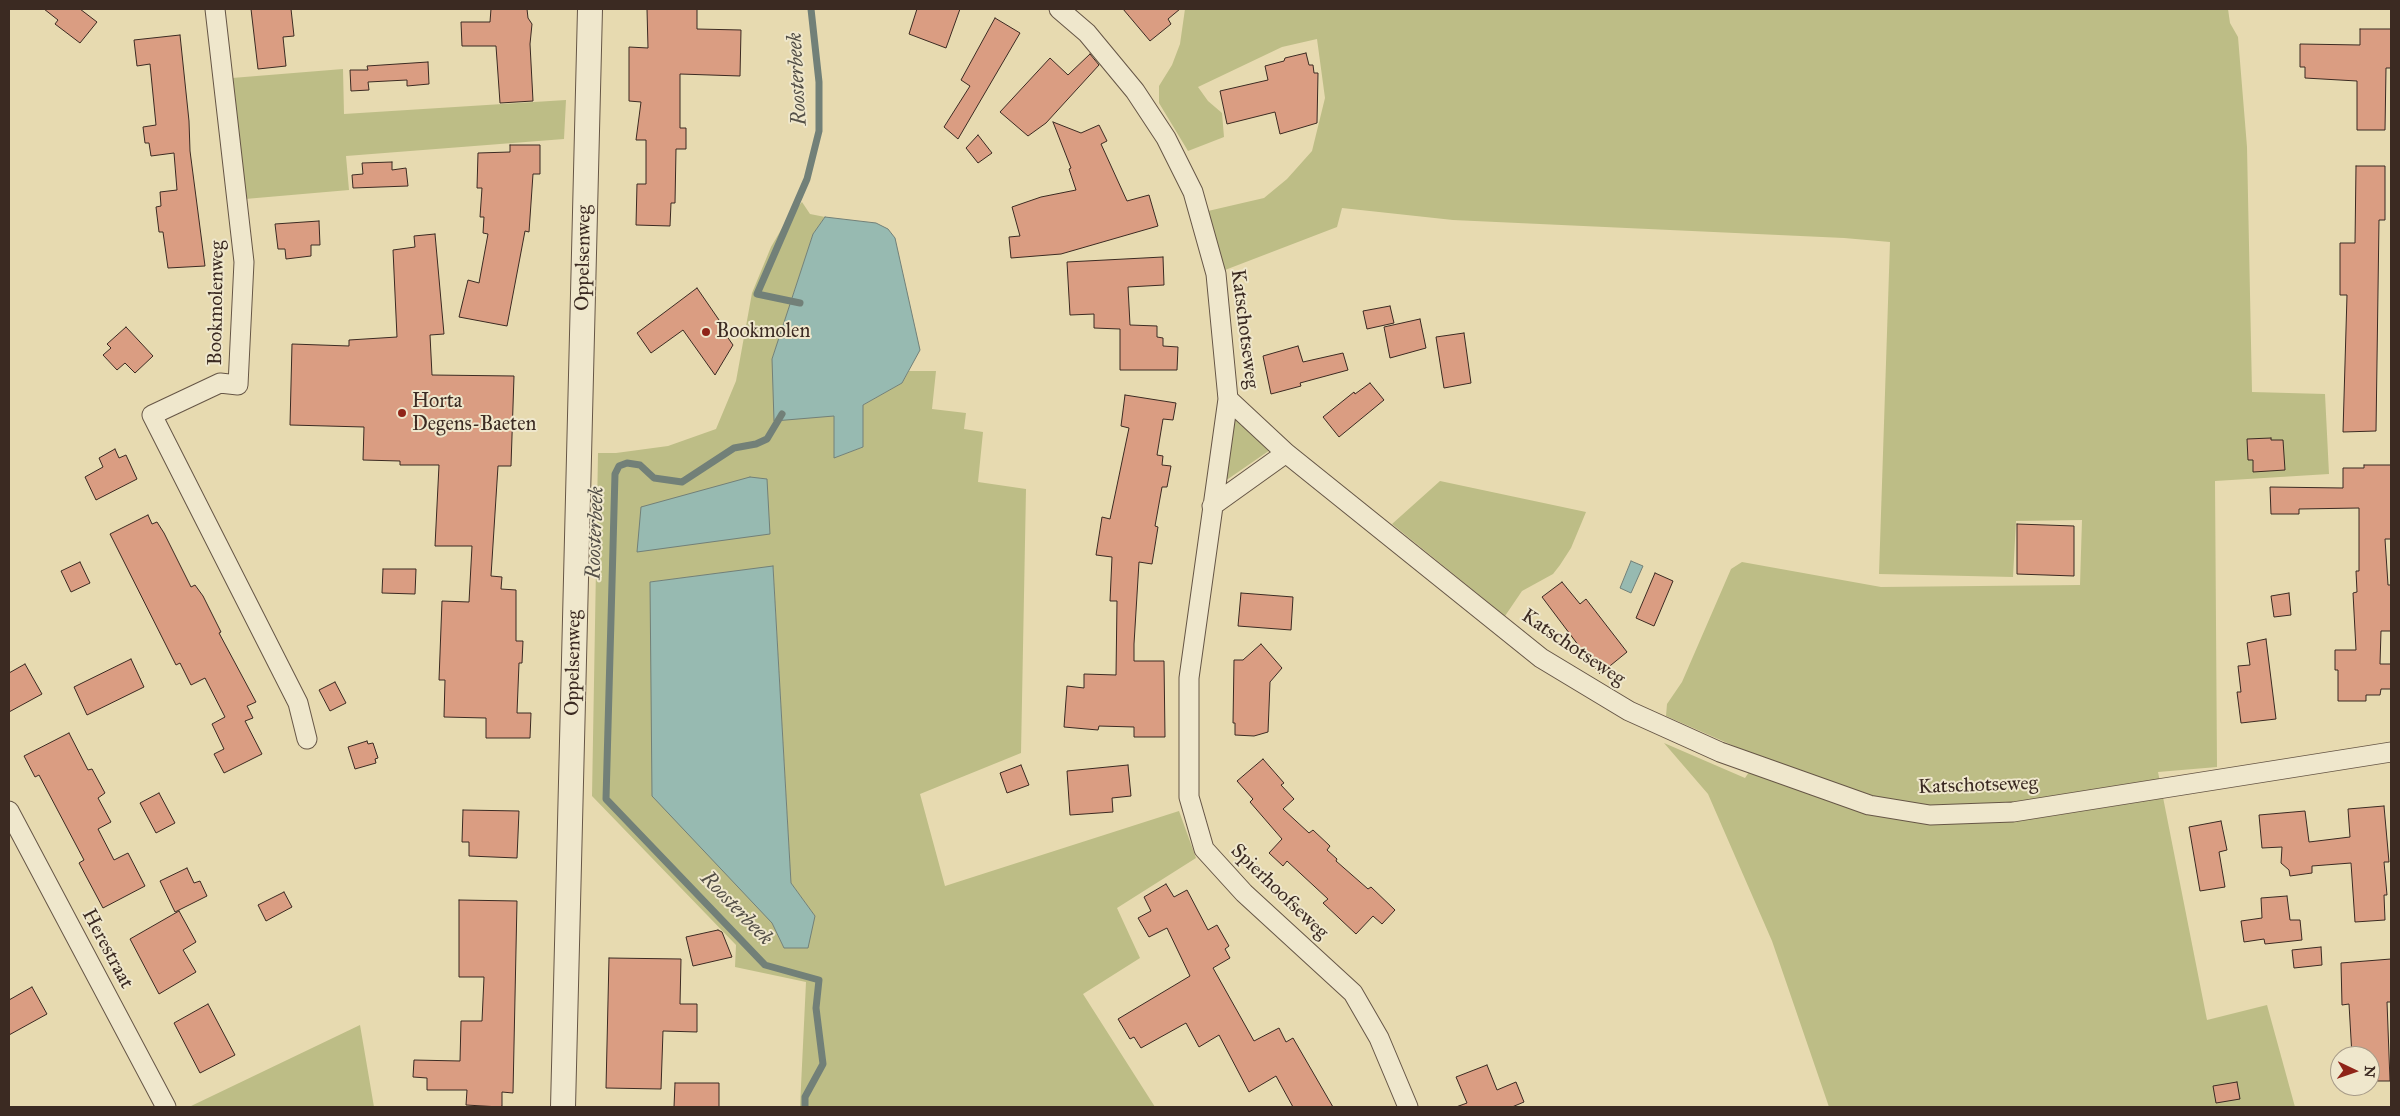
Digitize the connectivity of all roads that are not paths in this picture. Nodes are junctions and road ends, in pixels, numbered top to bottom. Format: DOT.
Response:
graph roads {
  1 [pos="215,9"];
  2 [pos="590,9"];
  3 [pos="1059,9"];
  4 [pos="1228,398"];
  5 [pos="1286,453"];
  6 [pos="1212,506"];
  7 [pos="307,739"];
  8 [pos="2391,752"];
  9 [pos="9,811"];
  10 [pos="166,1107"];
  11 [pos="563,1107"];
  12 [pos="1408,1107"];
  1 -- 7 [label="street, Bookmolenweg"];
  2 -- 11 [label="street, Oppelsenweg"];
  3 -- 4 [label="street, Katschotseweg"];
  4 -- 5 [label="street, Katschotseweg"];
  4 -- 6 [label="street, Spierhoofseweg"];
  5 -- 6 [label="street"];
  5 -- 8 [label="street, Katschotseweg"];
  6 -- 12 [label="street, Spierhoofseweg"];
  9 -- 10 [label="street, Herestraat"];
}
